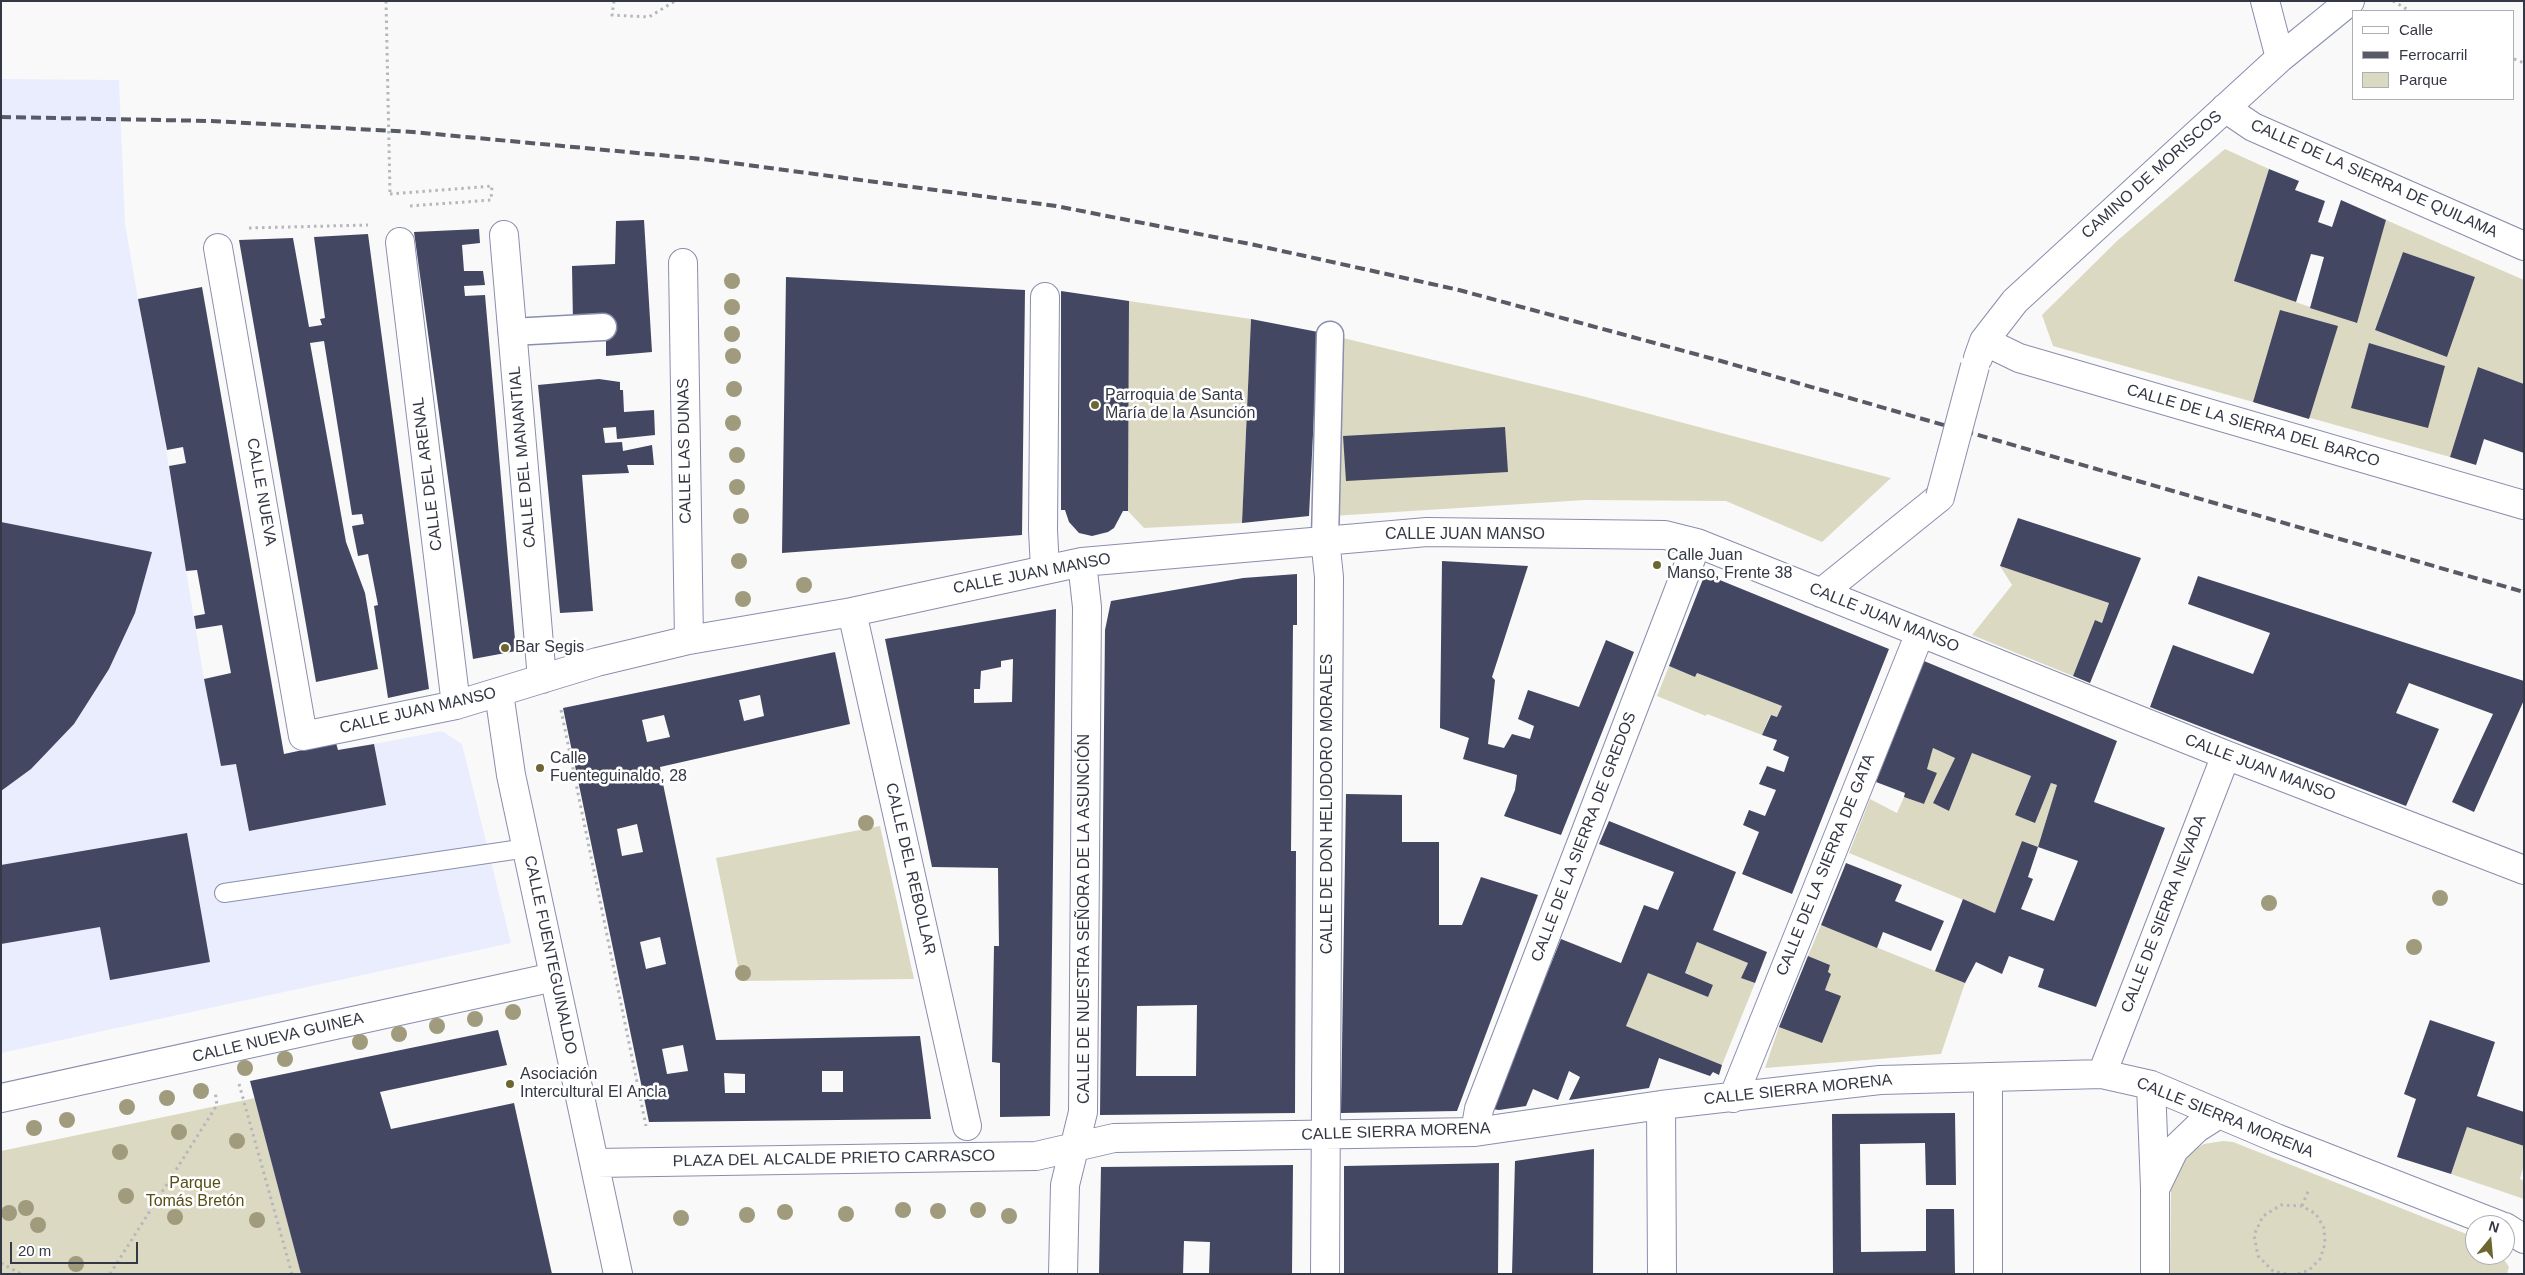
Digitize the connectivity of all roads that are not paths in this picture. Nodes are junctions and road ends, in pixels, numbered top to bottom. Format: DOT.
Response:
graph roads {
  1 [pos="2266,1"];
  2 [pos="2350,1"];
  3 [pos="2280,58"];
  4 [pos="2225,108"];
  5 [pos="504,235"];
  6 [pos="400,242"];
  7 [pos="2524,246"];
  8 [pos="218,248"];
  9 [pos="683,262"];
  10 [pos="1045,297"];
  11 [pos="604,327"];
  12 [pos="512,332"];
  13 [pos="1330,335"];
  14 [pos="1979,353"];
  15 [pos="2524,505"];
  16 [pos="1325,539"];
  17 [pos="1698,543"];
  18 [pos="1082,562"];
  19 [pos="1045,569"];
  20 [pos="1821,593"];
  21 [pos="852,612"];
  22 [pos="1920,633"];
  23 [pos="689,640"];
  24 [pos="542,679"];
  25 [pos="499,693"];
  26 [pos="456,705"];
  27 [pos="303,736"];
  28 [pos="2226,755"];
  29 [pos="527,848"];
  30 [pos="2524,870"];
  31 [pos="224,893"];
  32 [pos="554,978"];
  33 [pos="2102,1074"];
  34 [pos="1988,1077"];
  35 [pos="2151,1085"];
  36 [pos="1,1098"];
  37 [pos="1733,1098"];
  38 [pos="1661,1106"];
  39 [pos="2220,1114"];
  40 [pos="967,1126"];
  41 [pos="1475,1132"];
  42 [pos="1326,1134"];
  43 [pos="1072,1148"];
  44 [pos="596,1163"];
  45 [pos="2155,1188"];
  46 [pos="2474,1215"];
  47 [pos="618,1274"];
  48 [pos="1063,1274"];
  49 [pos="1325,1274"];
  50 [pos="1662,1274"];
  51 [pos="1988,1274"];
  52 [pos="2155,1274"];
  1 -- 3 [label="street"];
  2 -- 3 [label="street, CAMINO DE MORISCOS"];
  3 -- 4 [label="street, CAMINO DE MORISCOS"];
  4 -- 7 [label="street, CALLE DE LA SIERRA DE QUILAMA"];
  4 -- 14 [label="street, CAMINO DE MORISCOS"];
  5 -- 12 [label="street, CALLE DEL MANANTIAL"];
  6 -- 26 [label="street, CALLE DEL ARENAL"];
  8 -- 27 [label="street, CALLE NUEVA"];
  9 -- 23 [label="street, CALLE LAS DUNAS"];
  10 -- 19 [label="street"];
  11 -- 12 [label="street"];
  12 -- 24 [label="street, CALLE DEL MANANTIAL"];
  13 -- 16 [label="street, CALLE DE DON HELIODORO MORALES"];
  14 -- 15 [label="street, CALLE DE LA SIERRA DEL BARCO"];
  14 -- 20 [label="street, bridge"];
  16 -- 17 [label="street, CALLE JUAN MANSO"];
  16 -- 18 [label="street, CALLE JUAN MANSO"];
  16 -- 42 [label="street, CALLE DE DON HELIODORO MORALES"];
  17 -- 20 [label="street, CALLE JUAN MANSO"];
  17 -- 41 [label="street, CALLE DE LA SIERRA DE GREDOS"];
  18 -- 19 [label="street, CALLE JUAN MANSO"];
  18 -- 43 [label="street, CALLE DE NUESTRA SEÑORA DE LA ASUNCIÓN"];
  19 -- 21 [label="street, CALLE JUAN MANSO"];
  20 -- 22 [label="street, CALLE JUAN MANSO"];
  21 -- 23 [label="street, CALLE JUAN MANSO"];
  21 -- 40 [label="street, CALLE DEL REBOLLAR"];
  22 -- 28 [label="street, CALLE JUAN MANSO"];
  22 -- 37 [label="street, CALLE DE LA SIERRA DE GATA"];
  23 -- 24 [label="street, CALLE JUAN MANSO"];
  24 -- 25 [label="street, CALLE JUAN MANSO"];
  25 -- 26 [label="street, CALLE JUAN MANSO"];
  25 -- 29 [label="street, CALLE FUENTEGUINALDO"];
  26 -- 27 [label="street, CALLE JUAN MANSO"];
  28 -- 30 [label="street, CALLE JUAN MANSO"];
  28 -- 33 [label="street, CALLE DE SIERRA NEVADA"];
  29 -- 31 [label="lane"];
  29 -- 32 [label="street, CALLE FUENTEGUINALDO"];
  32 -- 36 [label="street, CALLE NUEVA GUINEA"];
  32 -- 44 [label="street, CALLE FUENTEGUINALDO"];
  33 -- 34 [label="street, CALLE SIERRA MORENA"];
  33 -- 35 [label="street, CALLE SIERRA MORENA"];
  34 -- 37 [label="street, CALLE SIERRA MORENA"];
  34 -- 51 [label="street"];
  35 -- 39 [label="street, CALLE SIERRA MORENA"];
  35 -- 45 [label="street"];
  37 -- 38 [label="street, CALLE SIERRA MORENA"];
  38 -- 41 [label="street, CALLE SIERRA MORENA"];
  38 -- 50 [label="street"];
  39 -- 45 [label="street"];
  39 -- 46 [label="street, CALLE SIERRA MORENA"];
  41 -- 42 [label="street, CALLE SIERRA MORENA"];
  42 -- 43 [label="street, CALLE SIERRA MORENA"];
  42 -- 49 [label="street, CALLE DE DON HELIODORO MORALES"];
  43 -- 44 [label="street, PLAZA DEL ALCALDE PRIETO CARRASCO"];
  43 -- 48 [label="street, CALLE DE NUESTRA SEÑORA DE LA ASUNCIÓN"];
  44 -- 47 [label="street, CALLE FUENTEGUINALDO"];
  45 -- 52 [label="street"];
}
